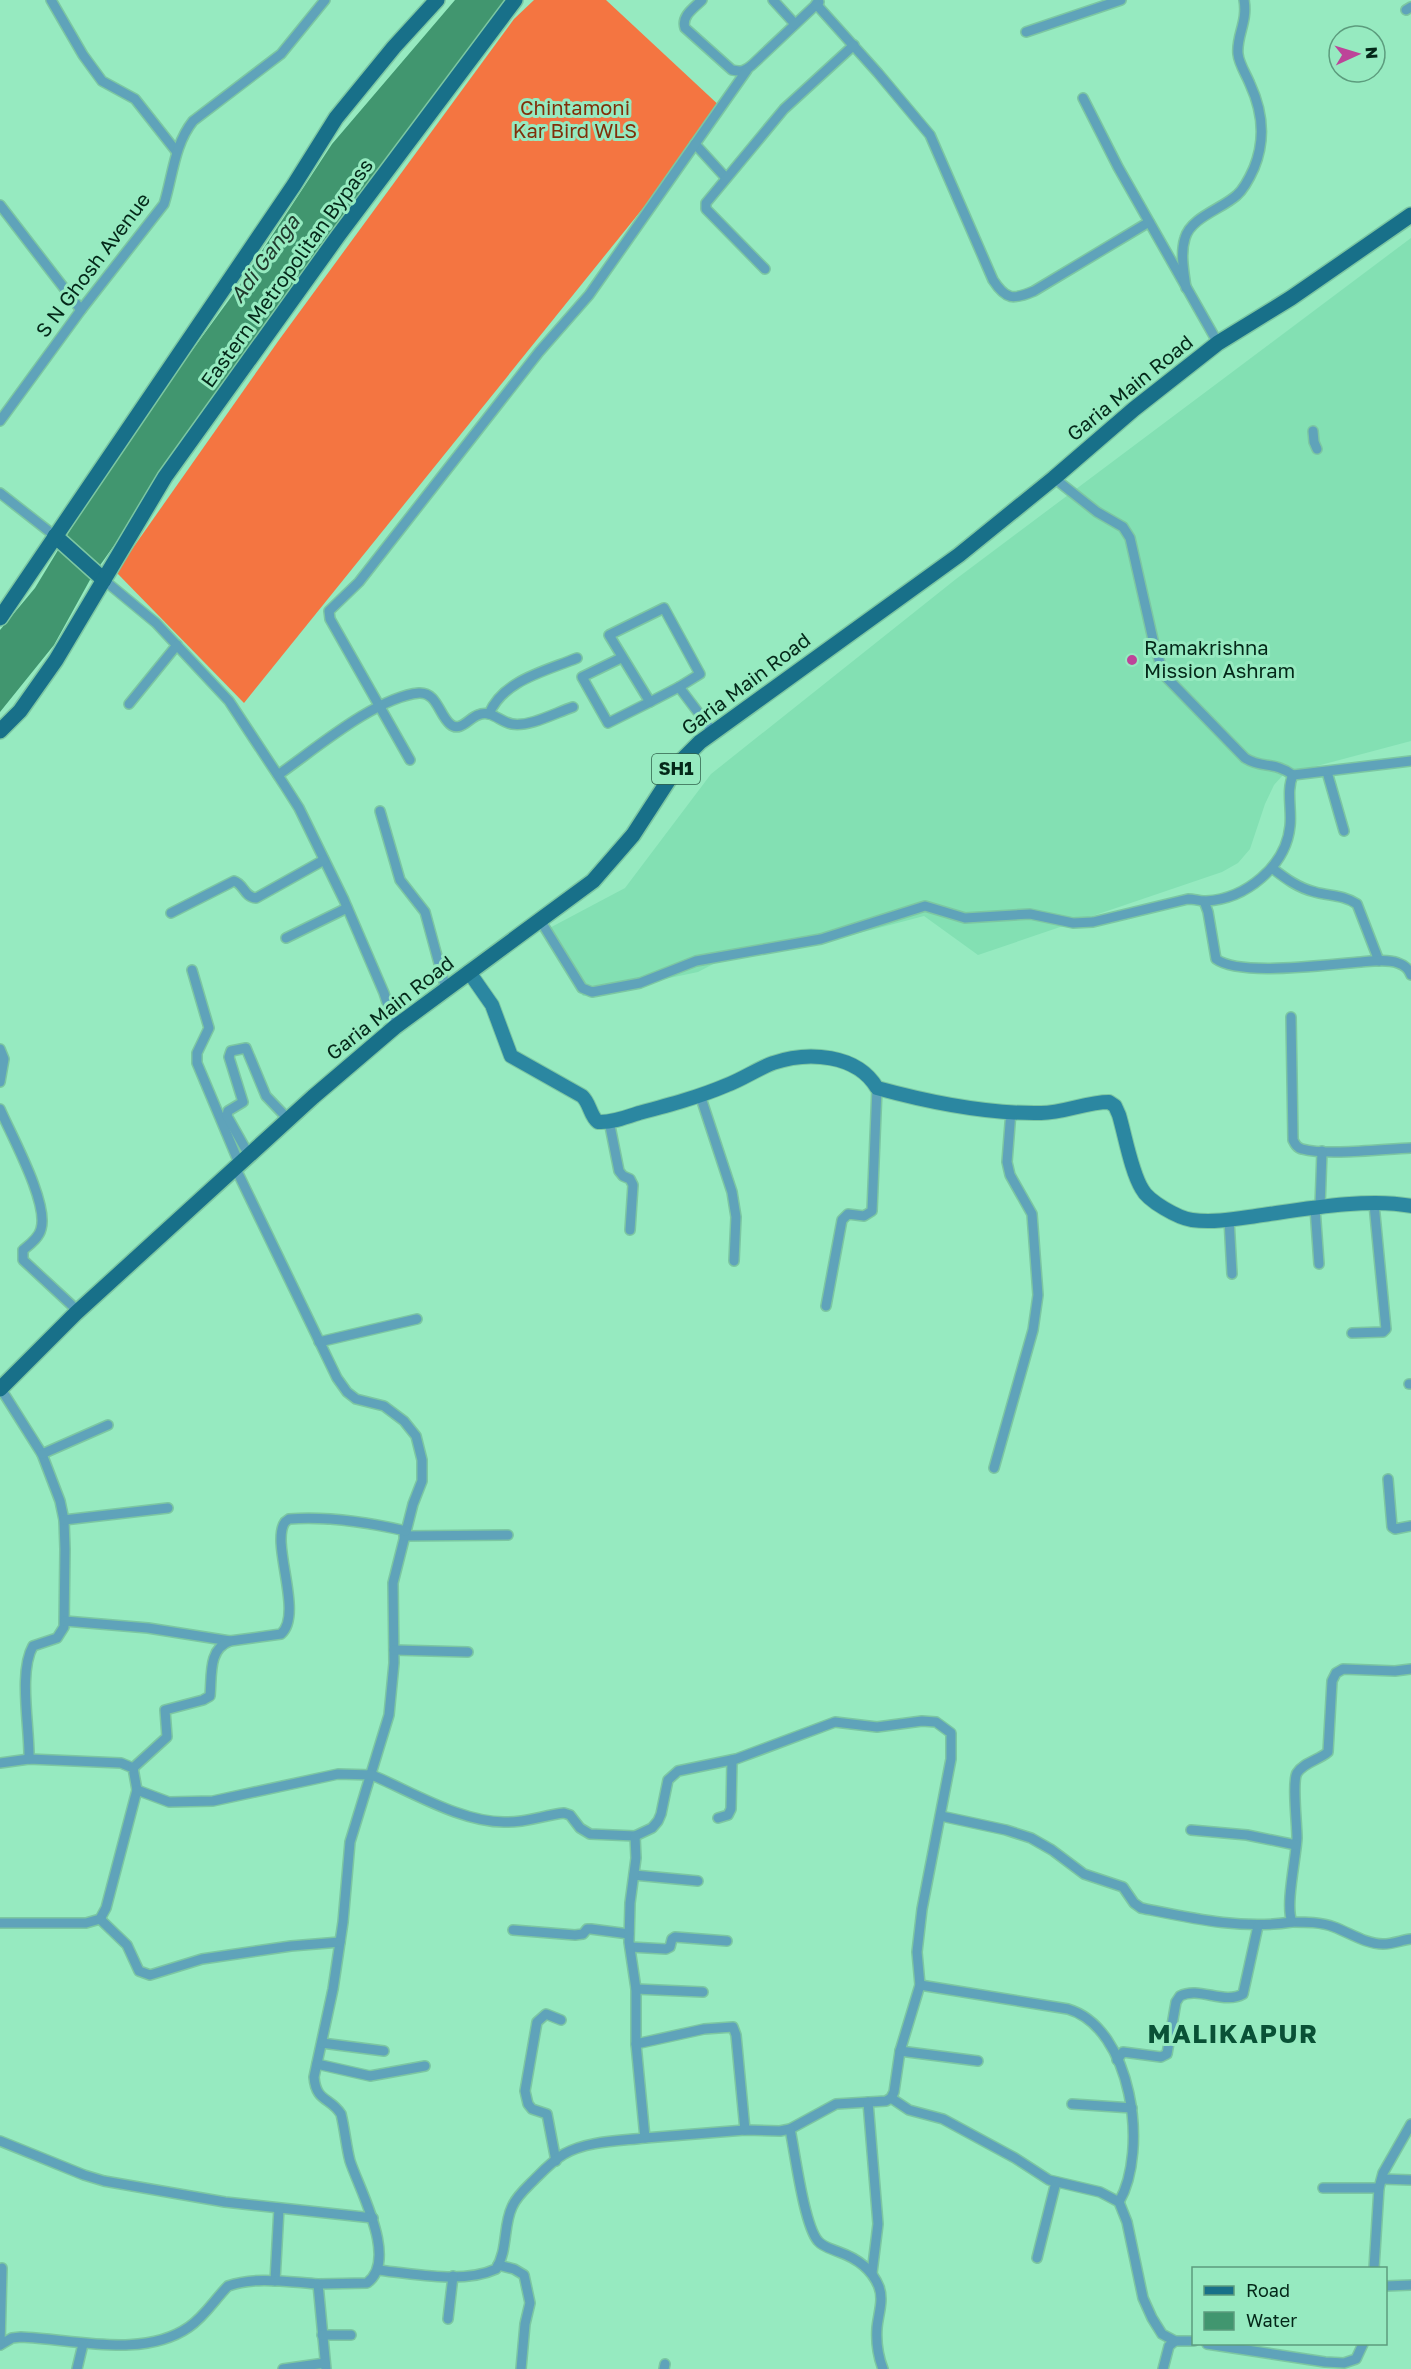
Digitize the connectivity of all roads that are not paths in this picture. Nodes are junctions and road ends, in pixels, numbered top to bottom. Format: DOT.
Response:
graph roads {
  1 [pos="51,0"];
  2 [pos="325,0"];
  3 [pos="437,0"];
  4 [pos="515,0"];
  5 [pos="702,0"];
  6 [pos="773,0"];
  7 [pos="1121,0"];
  8 [pos="1244,0"];
  9 [pos="818,2"];
  10 [pos="795,24"];
  11 [pos="1026,32"];
  12 [pos="854,45"];
  13 [pos="747,70"];
  14 [pos="1083,98"];
  15 [pos="695,144"];
  16 [pos="176,150"];
  17 [pos="726,178"];
  18 [pos="0,205"];
  19 [pos="1411,215"];
  20 [pos="1149,222"];
  21 [pos="765,269"];
  22 [pos="1186,288"];
  23 [pos="81,310"];
  24 [pos="1218,343"];
  25 [pos="0,421"];
  26 [pos="1313,431"];
  27 [pos="1317,449"];
  28 [pos="1054,478"];
  29 [pos="0,493"];
  30 [pos="55,536"];
  31 [pos="104,580"];
  32 [pos="0,618"];
  33 [pos="177,645"];
  34 [pos="577,658"];
  35 [pos="621,658"];
  36 [pos="679,687"];
  37 [pos="650,702"];
  38 [pos="129,704"];
  39 [pos="379,705"];
  40 [pos="573,707"];
  41 [pos="489,714"];
  42 [pos="0,731"];
  43 [pos="713,732"];
  44 [pos="410,760"];
  45 [pos="1411,761"];
  46 [pos="1327,772"];
  47 [pos="1293,775"];
  48 [pos="278,776"];
  49 [pos="380,811"];
  50 [pos="1344,831"];
  51 [pos="324,860"];
  52 [pos="1272,868"];
  53 [pos="1204,901"];
  54 [pos="347,908"];
  55 [pos="171,913"];
  56 [pos="540,920"];
  57 [pos="286,938"];
  58 [pos="1378,961"];
  59 [pos="192,970"];
  60 [pos="469,972"];
  61 [pos="1411,975"];
  62 [pos="446,989"];
  63 [pos="1291,1017"];
  64 [pos="395,1027"];
  65 [pos="0,1049"];
  66 [pos="0,1082"];
  67 [pos="878,1088"];
  68 [pos="700,1095"];
  69 [pos="0,1109"];
  70 [pos="1011,1111"];
  71 [pos="288,1119"];
  72 [pos="609,1121"];
  73 [pos="3,1126"];
  74 [pos="1411,1148"];
  75 [pos="1322,1151"];
  76 [pos="241,1162"];
  77 [pos="1374,1204"];
  78 [pos="1411,1206"];
  79 [pos="1318,1208"];
  80 [pos="1228,1220"];
  81 [pos="630,1230"];
  82 [pos="734,1261"];
  83 [pos="1319,1264"];
  84 [pos="1232,1274"];
  85 [pos="826,1306"];
  86 [pos="78,1311"];
  87 [pos="417,1319"];
  88 [pos="1352,1333"];
  89 [pos="320,1342"];
  90 [pos="0,1389"];
  91 [pos="108,1425"];
  92 [pos="42,1454"];
  93 [pos="994,1468"];
  94 [pos="1388,1479"];
  95 [pos="168,1508"];
  96 [pos="64,1520"];
  97 [pos="1411,1526"];
  98 [pos="405,1534"];
  99 [pos="508,1535"];
  100 [pos="65,1621"];
  101 [pos="230,1641"];
  102 [pos="394,1650"];
  103 [pos="468,1652"];
  104 [pos="1411,1669"];
  105 [pos="29,1759"];
  106 [pos="732,1760"];
  107 [pos="0,1763"];
  108 [pos="134,1768"];
  109 [pos="372,1775"];
  110 [pos="137,1790"];
  111 [pos="941,1816"];
  112 [pos="718,1818"];
  113 [pos="1191,1830"];
  114 [pos="635,1836"];
  115 [pos="1296,1845"];
  116 [pos="634,1875"];
  117 [pos="698,1881"];
  118 [pos="100,1919"];
  119 [pos="1292,1922"];
  120 [pos="0,1923"];
  121 [pos="1258,1926"];
  122 [pos="513,1930"];
  123 [pos="629,1934"];
  124 [pos="1411,1939"];
  125 [pos="727,1941"];
  126 [pos="340,1942"];
  127 [pos="630,1947"];
  128 [pos="920,1985"];
  129 [pos="636,1989"];
  130 [pos="703,1992"];
  131 [pos="561,2020"];
  132 [pos="322,2043"];
  133 [pos="636,2044"];
  134 [pos="384,2051"];
  135 [pos="900,2051"];
  136 [pos="1117,2060"];
  137 [pos="978,2061"];
  138 [pos="316,2064"];
  139 [pos="424,2066"];
  140 [pos="891,2098"];
  141 [pos="868,2102"];
  142 [pos="1072,2104"];
  143 [pos="1132,2108"];
  144 [pos="1411,2124"];
  145 [pos="790,2129"];
  146 [pos="745,2130"];
  147 [pos="645,2138"];
  148 [pos="0,2141"];
  149 [pos="555,2161"];
  150 [pos="1411,2180"];
  151 [pos="1056,2182"];
  152 [pos="1380,2184"];
  153 [pos="1323,2188"];
  154 [pos="1119,2202"];
  155 [pos="279,2208"];
  156 [pos="373,2218"];
  157 [pos="1037,2258"];
  158 [pos="498,2265"];
  159 [pos="1374,2267"];
  160 [pos="2,2268"];
  161 [pos="378,2270"];
  162 [pos="872,2273"];
  163 [pos="453,2276"];
  164 [pos="275,2281"];
  165 [pos="318,2284"];
  166 [pos="1411,2285"];
  167 [pos="1387,2286"];
  168 [pos="448,2319"];
  169 [pos="322,2335"];
  170 [pos="351,2335"];
  171 [pos="1175,2340"];
  172 [pos="1192,2342"];
  173 [pos="83,2344"];
  174 [pos="0,2345"];
  175 [pos="1219,2345"];
  176 [pos="1362,2345"];
  177 [pos="325,2366"];
  178 [pos="77,2369"];
  179 [pos="283,2369"];
  180 [pos="521,2369"];
  181 [pos="883,2369"];
  182 [pos="1163,2369"];
  1 -- 16 [label="street"];
  2 -- 16 [label="street, S N Ghosh Avenue"];
  3 -- 30 [label="main road, Eastern Metropolitan Bypass"];
  4 -- 31 [label="main road, Eastern Metropolitan Bypass"];
  5 -- 13 [label="street"];
  6 -- 10 [label="street"];
  7 -- 11 [label="street"];
  8 -- 22 [label="street"];
  9 -- 10 [label="street"];
  9 -- 12 [label="street"];
  10 -- 13 [label="street"];
  12 -- 17 [label="street"];
  12 -- 20 [label="street"];
  13 -- 15 [label="street"];
  14 -- 20 [label="street"];
  15 -- 17 [label="street"];
  15 -- 39 [label="street"];
  16 -- 23 [label="street, S N Ghosh Avenue"];
  17 -- 21 [label="street"];
  18 -- 23 [label="street"];
  19 -- 24 [label="main road, Garia Main Road / SH1"];
  20 -- 22 [label="street"];
  22 -- 24 [label="street"];
  23 -- 25 [label="street, S N Ghosh Avenue"];
  24 -- 28 [label="main road, Garia Main Road / SH1"];
  26 -- 27 [label="street"];
  28 -- 43 [label="main road, Garia Main Road / SH1"];
  28 -- 47 [label="street"];
  29 -- 30 [label="street"];
  30 -- 31 [label="main road"];
  30 -- 32 [label="main road, Eastern Metropolitan Bypass"];
  31 -- 33 [label="street"];
  31 -- 42 [label="main road, Eastern Metropolitan Bypass"];
  33 -- 38 [label="street"];
  33 -- 48 [label="street"];
  34 -- 41 [label="street"];
  35 -- 36 [label="street"];
  35 -- 37 [label="street"];
  35 -- 37 [label="street"];
  36 -- 37 [label="street"];
  36 -- 43 [label="street"];
  39 -- 41 [label="street"];
  39 -- 44 [label="street"];
  39 -- 48 [label="street"];
  40 -- 41 [label="street"];
  43 -- 56 [label="main road, Garia Main Road / SH1"];
  45 -- 46 [label="street"];
  46 -- 47 [label="street"];
  46 -- 50 [label="street"];
  47 -- 52 [label="street"];
  48 -- 51 [label="street"];
  49 -- 62 [label="street"];
  51 -- 54 [label="street"];
  51 -- 55 [label="street"];
  52 -- 53 [label="street"];
  52 -- 58 [label="street"];
  53 -- 56 [label="street"];
  53 -- 58 [label="street"];
  54 -- 57 [label="street"];
  54 -- 64 [label="street"];
  56 -- 60 [label="main road, Garia Main Road / SH1"];
  58 -- 61 [label="street"];
  59 -- 76 [label="street"];
  60 -- 62 [label="main road, Garia Main Road / SH1"];
  60 -- 72 [label="street"];
  62 -- 64 [label="main road, Garia Main Road / SH1"];
  63 -- 75 [label="street"];
  64 -- 71 [label="main road, Garia Main Road / SH1"];
  65 -- 66 [label="street"];
  67 -- 68 [label="street"];
  67 -- 70 [label="street"];
  67 -- 85 [label="street"];
  68 -- 72 [label="street"];
  68 -- 82 [label="street"];
  69 -- 73 [label="street"];
  70 -- 80 [label="street"];
  70 -- 93 [label="street"];
  71 -- 76 [label="main road, Garia Main Road / SH1"];
  71 -- 76 [label="street"];
  72 -- 81 [label="street"];
  73 -- 86 [label="street"];
  74 -- 75 [label="street"];
  75 -- 79 [label="street"];
  76 -- 86 [label="main road, Garia Main Road / SH1"];
  76 -- 89 [label="street"];
  77 -- 78 [label="street"];
  77 -- 79 [label="street"];
  77 -- 88 [label="street"];
  79 -- 80 [label="street"];
  79 -- 83 [label="street"];
  80 -- 84 [label="street"];
  86 -- 90 [label="main road, Garia Main Road / SH1"];
  87 -- 89 [label="street"];
  89 -- 98 [label="street"];
  90 -- 92 [label="street"];
  91 -- 92 [label="street"];
  92 -- 96 [label="street"];
  94 -- 97 [label="street"];
  95 -- 96 [label="street"];
  96 -- 100 [label="street"];
  98 -- 99 [label="street"];
  98 -- 101 [label="street"];
  98 -- 102 [label="street"];
  100 -- 101 [label="street"];
  100 -- 105 [label="street"];
  101 -- 108 [label="street"];
  102 -- 103 [label="street"];
  102 -- 109 [label="street"];
  104 -- 115 [label="street"];
  105 -- 107 [label="street"];
  105 -- 108 [label="street"];
  106 -- 111 [label="street"];
  106 -- 112 [label="street"];
  106 -- 114 [label="street"];
  108 -- 110 [label="street"];
  109 -- 110 [label="street"];
  109 -- 114 [label="street"];
  109 -- 126 [label="street"];
  110 -- 118 [label="street"];
  111 -- 121 [label="street"];
  111 -- 128 [label="street"];
  113 -- 115 [label="street"];
  114 -- 116 [label="street"];
  115 -- 119 [label="street"];
  116 -- 117 [label="street"];
  116 -- 123 [label="street"];
  118 -- 120 [label="street"];
  118 -- 126 [label="street"];
  119 -- 121 [label="street"];
  119 -- 124 [label="street"];
  121 -- 136 [label="street"];
  122 -- 123 [label="street"];
  123 -- 127 [label="street"];
  125 -- 127 [label="street"];
  126 -- 132 [label="street"];
  127 -- 129 [label="street"];
  128 -- 135 [label="street"];
  128 -- 136 [label="street"];
  129 -- 130 [label="street"];
  129 -- 133 [label="street"];
  131 -- 149 [label="street"];
  132 -- 134 [label="street"];
  132 -- 138 [label="street"];
  133 -- 146 [label="street"];
  133 -- 147 [label="street"];
  135 -- 137 [label="street"];
  135 -- 140 [label="street"];
  136 -- 143 [label="street"];
  138 -- 139 [label="street"];
  138 -- 156 [label="street"];
  140 -- 141 [label="street"];
  140 -- 151 [label="street"];
  141 -- 145 [label="street"];
  141 -- 162 [label="street"];
  142 -- 143 [label="street"];
  143 -- 154 [label="street"];
  144 -- 152 [label="street"];
  145 -- 146 [label="street"];
  145 -- 162 [label="street"];
  146 -- 147 [label="street"];
  147 -- 149 [label="street"];
  148 -- 155 [label="street"];
  149 -- 158 [label="street"];
  150 -- 152 [label="street"];
  151 -- 154 [label="street"];
  151 -- 157 [label="street"];
  152 -- 153 [label="street"];
  152 -- 159 [label="street"];
  154 -- 171 [label="street"];
  155 -- 156 [label="street"];
  155 -- 164 [label="street"];
  156 -- 161 [label="street"];
  158 -- 163 [label="street"];
  158 -- 180 [label="street"];
  160 -- 174 [label="street"];
  161 -- 163 [label="street"];
  161 -- 165 [label="street"];
  162 -- 181 [label="street"];
  163 -- 168 [label="street"];
  164 -- 165 [label="street"];
  164 -- 173 [label="street"];
  165 -- 169 [label="street"];
  166 -- 167 [label="street"];
  169 -- 170 [label="street"];
  169 -- 177 [label="street"];
  171 -- 172 [label="street"];
  171 -- 182 [label="street"];
  173 -- 174 [label="street"];
  173 -- 178 [label="street"];
  175 -- 176 [label="street"];
  177 -- 179 [label="street"];
}
